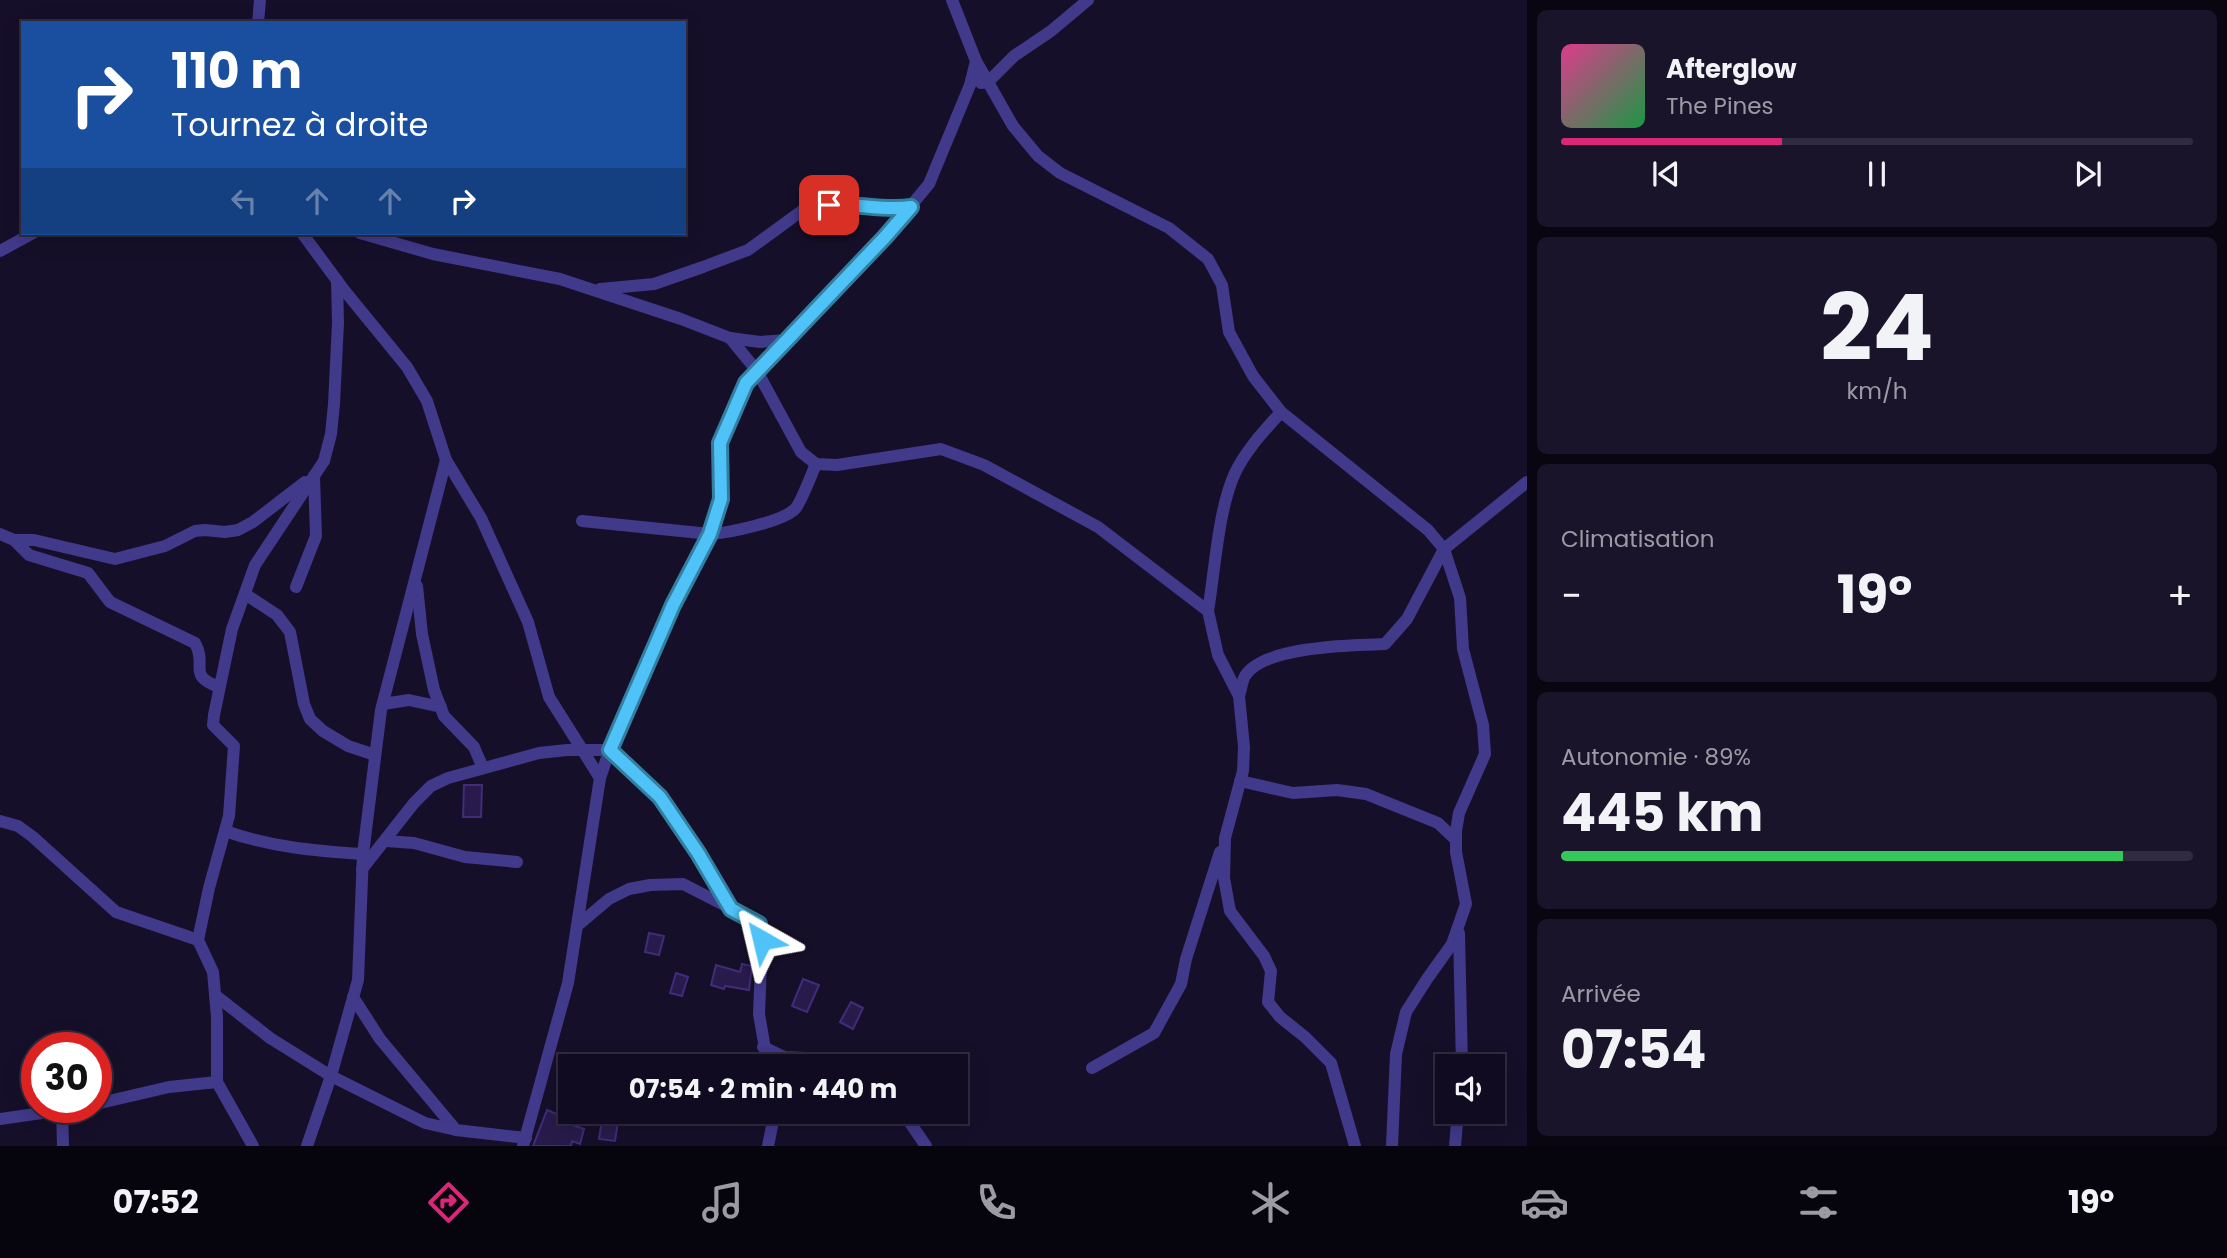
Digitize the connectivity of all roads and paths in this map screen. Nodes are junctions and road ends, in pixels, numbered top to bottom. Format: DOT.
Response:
graph roads {
  1 [pos="260,0"];
  2 [pos="952,0"];
  3 [pos="1088,0"];
  4 [pos="258,21"];
  5 [pos="976,61"];
  6 [pos="988,82"];
  7 [pos="970,85"];
  8 [pos="911,207"];
  9 [pos="29,235"];
  10 [pos="303,235"];
  11 [pos="367,235"];
  12 [pos="0,251"];
  13 [pos="337,280"];
  14 [pos="593,289"];
  15 [pos="730,338"];
  16 [pos="787,340"];
  17 [pos="757,371"];
  18 [pos="1281,412"];
  19 [pos="446,460"];
  20 [pos="816,464"];
  21 [pos="314,476"];
  22 [pos="1527,482"];
  23 [pos="582,521"];
  24 [pos="0,534"];
  25 [pos="710,534"];
  26 [pos="14,540"];
  27 [pos="1444,549"];
  28 [pos="416,578"];
  29 [pos="296,587"];
  30 [pos="245,594"];
  31 [pos="1208,611"];
  32 [pos="219,687"];
  33 [pos="1238,696"];
  34 [pos="383,704"];
  35 [pos="441,707"];
  36 [pos="584,750"];
  37 [pos="610,750"];
  38 [pos="375,755"];
  39 [pos="483,768"];
  40 [pos="600,778"];
  41 [pos="1240,781"];
  42 [pos="0,821"];
  43 [pos="225,831"];
  44 [pos="1225,838"];
  45 [pos="1455,840"];
  46 [pos="386,841"];
  47 [pos="363,854"];
  48 [pos="517,862"];
  49 [pos="362,869"];
  50 [pos="731,909"];
  51 [pos="1459,925"];
  52 [pos="577,926"];
  53 [pos="198,940"];
  54 [pos="215,995"];
  55 [pos="353,997"];
  56 [pos="763,1047"];
  57 [pos="765,1054"];
  58 [pos="777,1054"];
  59 [pos="1462,1054"];
  60 [pos="1092,1068"];
  61 [pos="331,1076"];
  62 [pos="217,1082"];
  63 [pos="112,1100"];
  64 [pos="21,1116"];
  65 [pos="0,1119"];
  66 [pos="62,1123"];
  67 [pos="772,1124"];
  68 [pos="911,1124"];
  69 [pos="1457,1124"];
  70 [pos="456,1130"];
  71 [pos="525,1142"];
  72 [pos="63,1146"];
  73 [pos="253,1146"];
  74 [pos="307,1146"];
  75 [pos="768,1146"];
  76 [pos="926,1146"];
  77 [pos="1355,1146"];
  78 [pos="1392,1146"];
  79 [pos="1455,1146"];
  1 -- 4 [label="street"];
  2 -- 5 [label="street"];
  3 -- 6 [label="street"];
  5 -- 6 [label="street"];
  5 -- 7 [label="street"];
  6 -- 7 [label="street"];
  6 -- 18 [label="street"];
  7 -- 8 [label="street"];
  8 -- 14 [label="street"];
  8 -- 16 [label="street"];
  9 -- 12 [label="street"];
  10 -- 13 [label="street"];
  11 -- 14 [label="street"];
  13 -- 19 [label="street"];
  13 -- 21 [label="street"];
  14 -- 15 [label="street"];
  15 -- 16 [label="street"];
  15 -- 17 [label="street"];
  16 -- 17 [label="street"];
  17 -- 20 [label="street"];
  17 -- 25 [label="street"];
  18 -- 27 [label="street"];
  18 -- 31 [label="street"];
  19 -- 28 [label="street"];
  19 -- 36 [label="street"];
  20 -- 25 [label="street"];
  20 -- 31 [label="street"];
  21 -- 26 [label="street"];
  21 -- 29 [label="street"];
  21 -- 30 [label="street"];
  22 -- 27 [label="street"];
  23 -- 25 [label="street"];
  24 -- 26 [label="street"];
  25 -- 37 [label="street"];
  26 -- 32 [label="street"];
  27 -- 33 [label="street"];
  27 -- 45 [label="street"];
  28 -- 34 [label="street"];
  28 -- 35 [label="street"];
  30 -- 32 [label="street"];
  30 -- 38 [label="street"];
  31 -- 33 [label="street"];
  32 -- 43 [label="street"];
  33 -- 41 [label="street"];
  34 -- 35 [label="street"];
  34 -- 38 [label="street"];
  35 -- 39 [label="street"];
  36 -- 37 [label="street"];
  36 -- 39 [label="street"];
  36 -- 40 [label="street"];
  37 -- 40 [label="street"];
  37 -- 50 [label="street"];
  38 -- 47 [label="street"];
  39 -- 46 [label="street"];
  40 -- 52 [label="street"];
  41 -- 44 [label="street"];
  41 -- 45 [label="street"];
  42 -- 53 [label="street"];
  43 -- 47 [label="street"];
  43 -- 53 [label="street"];
  44 -- 60 [label="street"];
  44 -- 77 [label="street"];
  45 -- 51 [label="street"];
  46 -- 48 [label="street"];
  46 -- 49 [label="street"];
  47 -- 49 [label="street"];
  49 -- 55 [label="street"];
  50 -- 52 [label="street"];
  50 -- 56 [label="street"];
  51 -- 59 [label="street"];
  51 -- 78 [label="street"];
  52 -- 71 [label="street"];
  53 -- 54 [label="street"];
  54 -- 61 [label="street"];
  54 -- 62 [label="street"];
  55 -- 61 [label="street"];
  55 -- 70 [label="street"];
  56 -- 57 [label="street"];
  56 -- 58 [label="street"];
  61 -- 70 [label="street"];
  61 -- 74 [label="street"];
  62 -- 63 [label="street"];
  62 -- 73 [label="street"];
  64 -- 65 [label="street"];
  66 -- 72 [label="street"];
  67 -- 75 [label="street"];
  68 -- 76 [label="street"];
  69 -- 79 [label="street"];
  70 -- 71 [label="street"];
}
